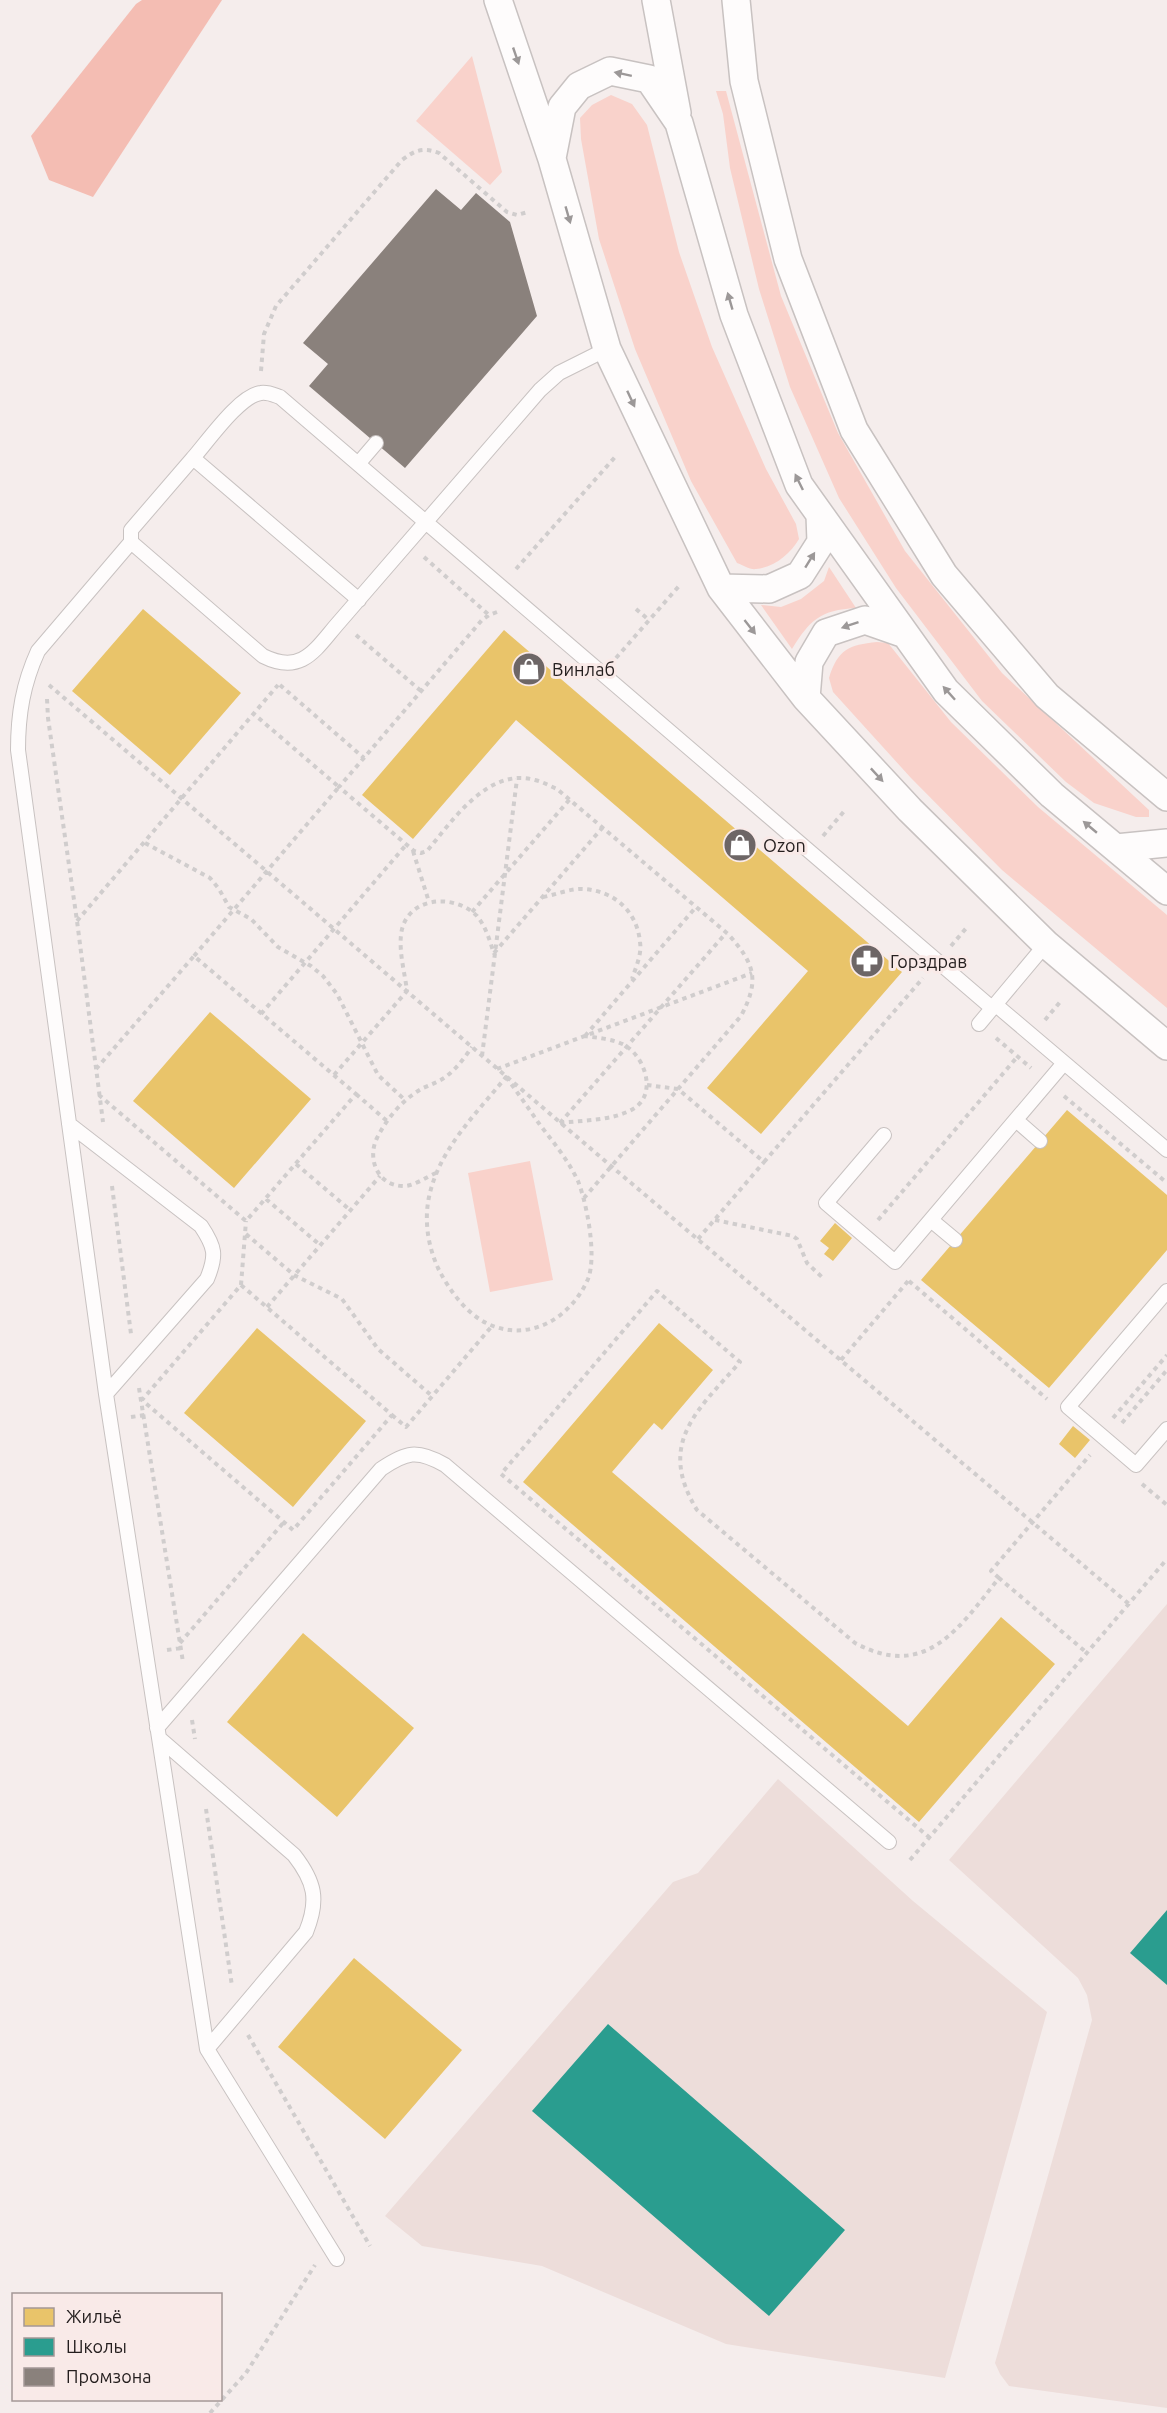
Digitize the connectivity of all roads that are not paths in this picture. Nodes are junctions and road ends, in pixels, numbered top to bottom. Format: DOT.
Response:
graph roads {
  1 [pos="498,0"];
  2 [pos="656,0"];
  3 [pos="736,0"];
  4 [pos="679,123"];
  5 [pos="552,159"];
  6 [pos="607,349"];
  7 [pos="376,443"];
  8 [pos="193,458"];
  9 [pos="358,464"];
  10 [pos="820,515"];
  11 [pos="426,522"];
  12 [pos="131,542"];
  13 [pos="721,588"];
  14 [pos="359,600"];
  15 [pos="905,634"];
  16 [pos="806,698"];
  17 [pos="1167,797"];
  18 [pos="1167,843"];
  19 [pos="1116,848"];
  20 [pos="1167,891"];
  21 [pos="1046,944"];
  22 [pos="994,1006"];
  23 [pos="979,1024"];
  24 [pos="1167,1046"];
  25 [pos="1064,1063"];
  26 [pos="1016,1120"];
  27 [pos="69,1124"];
  28 [pos="885,1135"];
  29 [pos="1040,1141"];
  30 [pos="1167,1150"];
  31 [pos="931,1220"];
  32 [pos="955,1240"];
  33 [pos="1167,1291"];
  34 [pos="106,1394"];
  35 [pos="1167,1429"];
  36 [pos="158,1733"];
  37 [pos="890,1842"];
  38 [pos="207,2049"];
  39 [pos="337,2259"];
  1 -- 5 [label="street, one-way"];
  2 -- 4 [label="street"];
  3 -- 17 [label="street"];
  4 -- 5 [label="street, one-way"];
  10 -- 4 [label="street, one-way"];
  5 -- 6 [label="street, one-way"];
  6 -- 11 [label="lane"];
  6 -- 13 [label="street, one-way"];
  7 -- 9 [label="lane"];
  8 -- 9 [label="lane"];
  8 -- 12 [label="lane"];
  8 -- 14 [label="lane"];
  9 -- 11 [label="lane"];
  13 -- 10 [label="street, one-way"];
  10 -- 15 [label="street"];
  11 -- 14 [label="lane"];
  11 -- 22 [label="lane"];
  12 -- 14 [label="lane"];
  12 -- 27 [label="lane"];
  13 -- 16 [label="street, one-way"];
  15 -- 16 [label="street, one-way"];
  19 -- 15 [label="street, one-way"];
  16 -- 21 [label="street, one-way"];
  18 -- 19 [label="street"];
  19 -- 20 [label="street"];
  21 -- 22 [label="lane"];
  21 -- 24 [label="street"];
  22 -- 23 [label="lane"];
  22 -- 25 [label="lane"];
  25 -- 26 [label="lane"];
  25 -- 30 [label="lane"];
  26 -- 29 [label="lane"];
  26 -- 31 [label="lane"];
  27 -- 34 [label="lane"];
  27 -- 34 [label="lane"];
  28 -- 31 [label="lane"];
  31 -- 32 [label="lane"];
  33 -- 35 [label="lane"];
  34 -- 36 [label="lane"];
  36 -- 37 [label="lane"];
  36 -- 38 [label="lane"];
  36 -- 38 [label="lane"];
  38 -- 39 [label="lane"];
}
